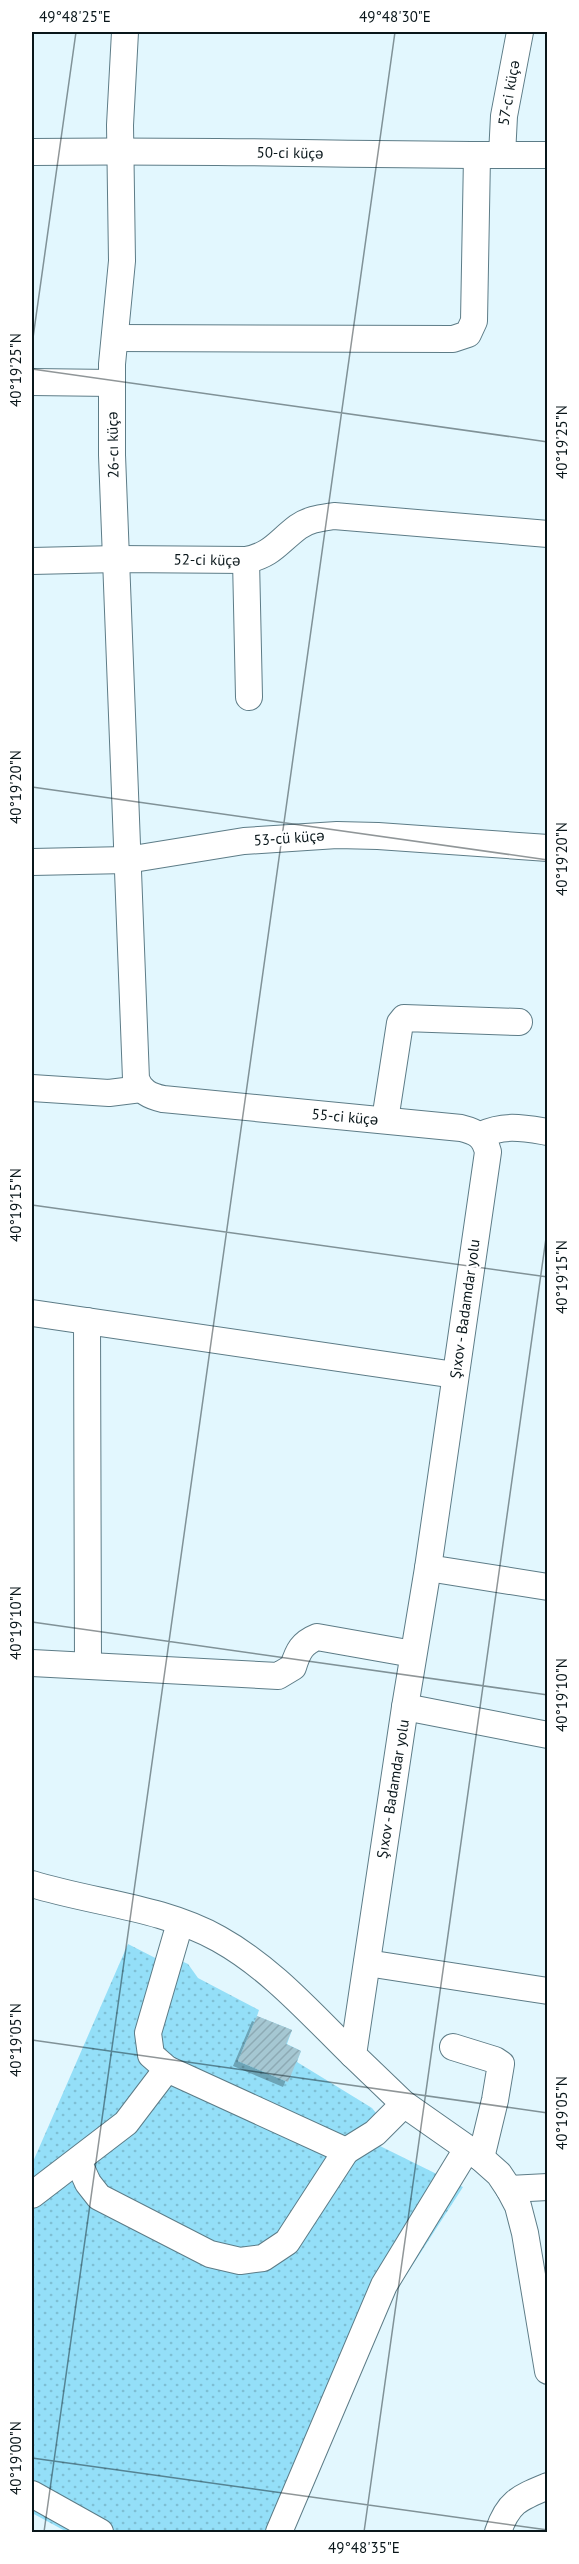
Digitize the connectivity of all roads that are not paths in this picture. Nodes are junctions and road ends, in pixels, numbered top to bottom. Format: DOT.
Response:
graph roads {
  1 [pos="125,32"];
  2 [pos="520,32"];
  3 [pos="121,150"];
  4 [pos="32,152"];
  5 [pos="548,155"];
  6 [pos="489,156"];
  7 [pos="115,338"];
  8 [pos="32,382"];
  9 [pos="112,382"];
  10 [pos="548,534"];
  11 [pos="117,558"];
  12 [pos="246,560"];
  13 [pos="32,561"];
  14 [pos="249,697"];
  15 [pos="548,848"];
  16 [pos="127,860"];
  17 [pos="32,862"];
  18 [pos="519,1022"];
  19 [pos="32,1088"];
  20 [pos="141,1089"];
  21 [pos="385,1120"];
  22 [pos="548,1132"];
  23 [pos="481,1135"];
  24 [pos="32,1313"];
  25 [pos="87,1321"];
  26 [pos="455,1374"];
  27 [pos="428,1568"];
  28 [pos="548,1587"];
  29 [pos="413,1654"];
  30 [pos="32,1663"];
  31 [pos="88,1665"];
  32 [pos="405,1707"];
  33 [pos="548,1735"];
  34 [pos="32,1884"];
  35 [pos="180,1923"];
  36 [pos="367,1963"];
  37 [pos="548,1991"];
  38 [pos="453,2047"];
  39 [pos="353,2055"];
  40 [pos="167,2069"];
  41 [pos="404,2104"];
  42 [pos="346,2151"];
  43 [pos="474,2153"];
  44 [pos="78,2161"];
  45 [pos="548,2187"];
  46 [pos="509,2189"];
  47 [pos="32,2196"];
  48 [pos="548,2372"];
  49 [pos="548,2486"];
  50 [pos="32,2494"];
  51 [pos="492,2531"];
  52 [pos="100,2532"];
  53 [pos="279,2532"];
  1 -- 3 [label="street, 26-cı küçə"];
  2 -- 6 [label="street, 57-ci küçə"];
  3 -- 4 [label="street, 50-ci küçə"];
  3 -- 6 [label="street, 50-ci küçə"];
  3 -- 7 [label="street, 26-cı küçə"];
  5 -- 6 [label="street, 50-ci küçə"];
  6 -- 7 [label="street, 57-ci küçə"];
  7 -- 9 [label="street, 26-cı küçə"];
  8 -- 9 [label="street"];
  9 -- 11 [label="street, 26-cı küçə"];
  10 -- 12 [label="street, 52-ci küçə"];
  11 -- 12 [label="street, 52-ci küçə"];
  11 -- 13 [label="street, 52-ci küçə"];
  11 -- 16 [label="street, 26-cı küçə"];
  12 -- 14 [label="street"];
  15 -- 16 [label="street, 53-cü küçə"];
  16 -- 17 [label="street, 53-cü küçə"];
  16 -- 20 [label="street"];
  18 -- 21 [label="street"];
  19 -- 20 [label="street, 55-ci küçə"];
  20 -- 21 [label="street, 55-ci küçə"];
  21 -- 23 [label="street, 55-ci küçə"];
  22 -- 23 [label="street"];
  23 -- 26 [label="street, Şıxov - Badamdar yolu"];
  24 -- 25 [label="street"];
  25 -- 26 [label="street"];
  25 -- 31 [label="street"];
  26 -- 27 [label="street, Şıxov - Badamdar yolu"];
  27 -- 28 [label="street"];
  27 -- 29 [label="street, Şıxov - Badamdar yolu"];
  29 -- 31 [label="street"];
  29 -- 32 [label="street, Şıxov - Badamdar yolu"];
  30 -- 31 [label="street"];
  32 -- 33 [label="street"];
  32 -- 36 [label="street, Şıxov - Badamdar yolu"];
  34 -- 35 [label="street"];
  35 -- 39 [label="street"];
  35 -- 40 [label="street"];
  36 -- 37 [label="street"];
  36 -- 39 [label="street, Şıxov - Badamdar yolu"];
  38 -- 43 [label="street"];
  39 -- 41 [label="street"];
  40 -- 42 [label="street"];
  40 -- 44 [label="street"];
  41 -- 42 [label="street"];
  41 -- 43 [label="street"];
  42 -- 44 [label="street"];
  43 -- 46 [label="street"];
  43 -- 53 [label="street"];
  44 -- 47 [label="street"];
  45 -- 46 [label="street"];
  46 -- 48 [label="street"];
  49 -- 51 [label="street"];
  50 -- 52 [label="street"];
}
